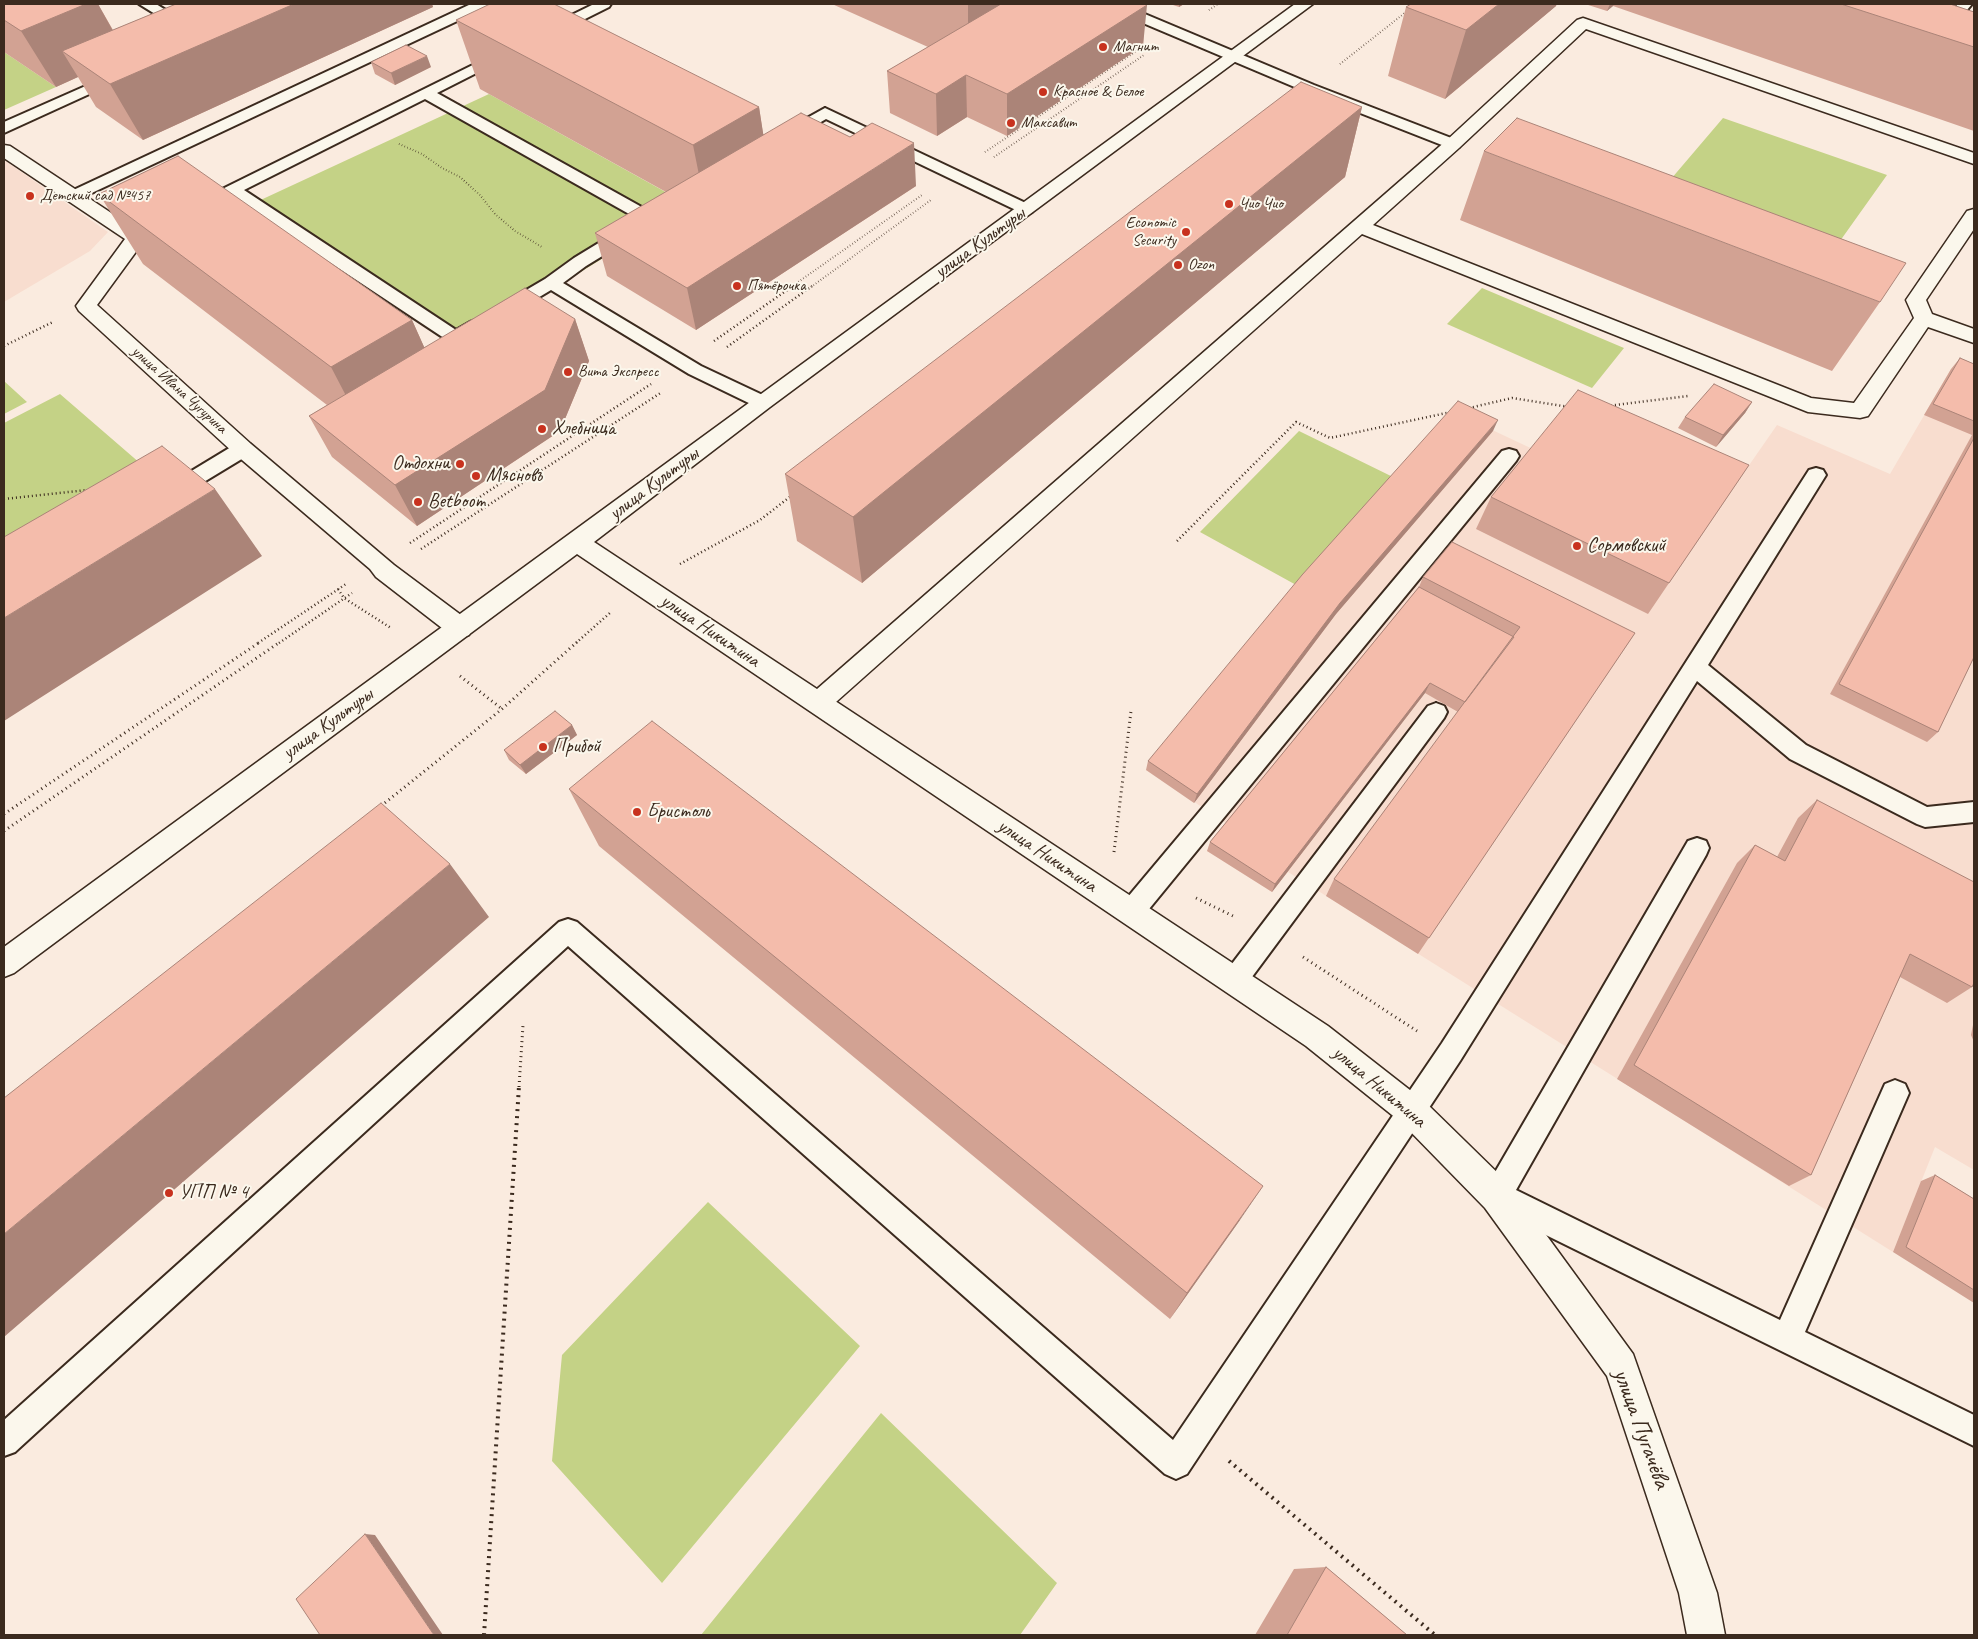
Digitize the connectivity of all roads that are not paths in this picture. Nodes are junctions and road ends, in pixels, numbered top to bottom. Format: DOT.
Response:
graph roads {
  1 [pos="146,4"];
  2 [pos="604,4"];
  3 [pos="1110,4"];
  4 [pos="1305,4"];
  5 [pos="1965,4"];
  6 [pos="488,5"];
  7 [pos="1956,41"];
  8 [pos="178,43"];
  9 [pos="562,43"];
  10 [pos="511,50"];
  11 [pos="1234,57"];
  12 [pos="128,71"];
  13 [pos="426,93"];
  14 [pos="4,128"];
  15 [pos="774,143"];
  16 [pos="1453,144"];
  17 [pos="4,150"];
  18 [pos="1974,159"];
  19 [pos="232,190"];
  20 [pos="73,196"];
  21 [pos="1026,209"];
  22 [pos="188,212"];
  23 [pos="1974,215"];
  24 [pos="1359,226"];
  25 [pos="550,283"];
  26 [pos="1924,318"];
  27 [pos="1974,336"];
  28 [pos="762,402"];
  29 [pos="243,449"];
  30 [pos="1509,456"];
  31 [pos="1816,475"];
  32 [pos="155,502"];
  33 [pos="577,542"];
  34 [pos="460,628"];
  35 [pos="1696,666"];
  36 [pos="818,703"];
  37 [pos="1436,712"];
  38 [pos="1974,812"];
  39 [pos="1697,848"];
  40 [pos="1131,912"];
  41 [pos="4,964"];
  42 [pos="1234,981"];
  43 [pos="1895,1093"];
  44 [pos="1412,1112"];
  45 [pos="1497,1196"];
  46 [pos="1787,1339"];
  47 [pos="1974,1431"];
  48 [pos="4,1441"];
  49 [pos="1706,1635"];
  1 -- 8 [label="lane"];
  2 -- 9 [label="lane"];
  3 -- 11 [label="lane"];
  4 -- 11 [label="street, улица Культуры"];
  5 -- 7 [label="lane"];
  6 -- 20 [label="lane"];
  10 -- 13 [label="lane"];
  11 -- 16 [label="lane"];
  11 -- 21 [label="street, улица Культуры"];
  12 -- 14 [label="lane"];
  13 -- 19 [label="lane"];
  13 -- 25 [label="lane"];
  15 -- 21 [label="lane"];
  16 -- 18 [label="street"];
  16 -- 24 [label="street"];
  17 -- 20 [label="street"];
  19 -- 22 [label="lane"];
  19 -- 25 [label="lane"];
  20 -- 29 [label="street, улица Ивана Чугурина"];
  21 -- 28 [label="street, улица Культуры"];
  23 -- 26 [label="street"];
  24 -- 26 [label="street"];
  24 -- 36 [label="street"];
  25 -- 28 [label="lane"];
  26 -- 27 [label="street"];
  28 -- 33 [label="street, улица Культуры"];
  29 -- 32 [label="lane"];
  29 -- 34 [label="street, улица Ивана Чугурина"];
  30 -- 40 [label="lane"];
  31 -- 35 [label="lane"];
  33 -- 34 [label="street, улица Культуры"];
  33 -- 36 [label="street, улица Никитина"];
  34 -- 41 [label="street, улица Культуры"];
  35 -- 38 [label="lane"];
  35 -- 44 [label="lane"];
  36 -- 40 [label="street, улица Никитина"];
  37 -- 42 [label="lane"];
  39 -- 45 [label="lane"];
  40 -- 42 [label="street, улица Никитина"];
  42 -- 44 [label="street, улица Никитина"];
  43 -- 46 [label="lane"];
  44 -- 45 [label="street, улица Никитина"];
  44 -- 48 [label="lane"];
  45 -- 46 [label="lane"];
  45 -- 49 [label="street, улица Пугачёва"];
  46 -- 47 [label="lane"];
}
